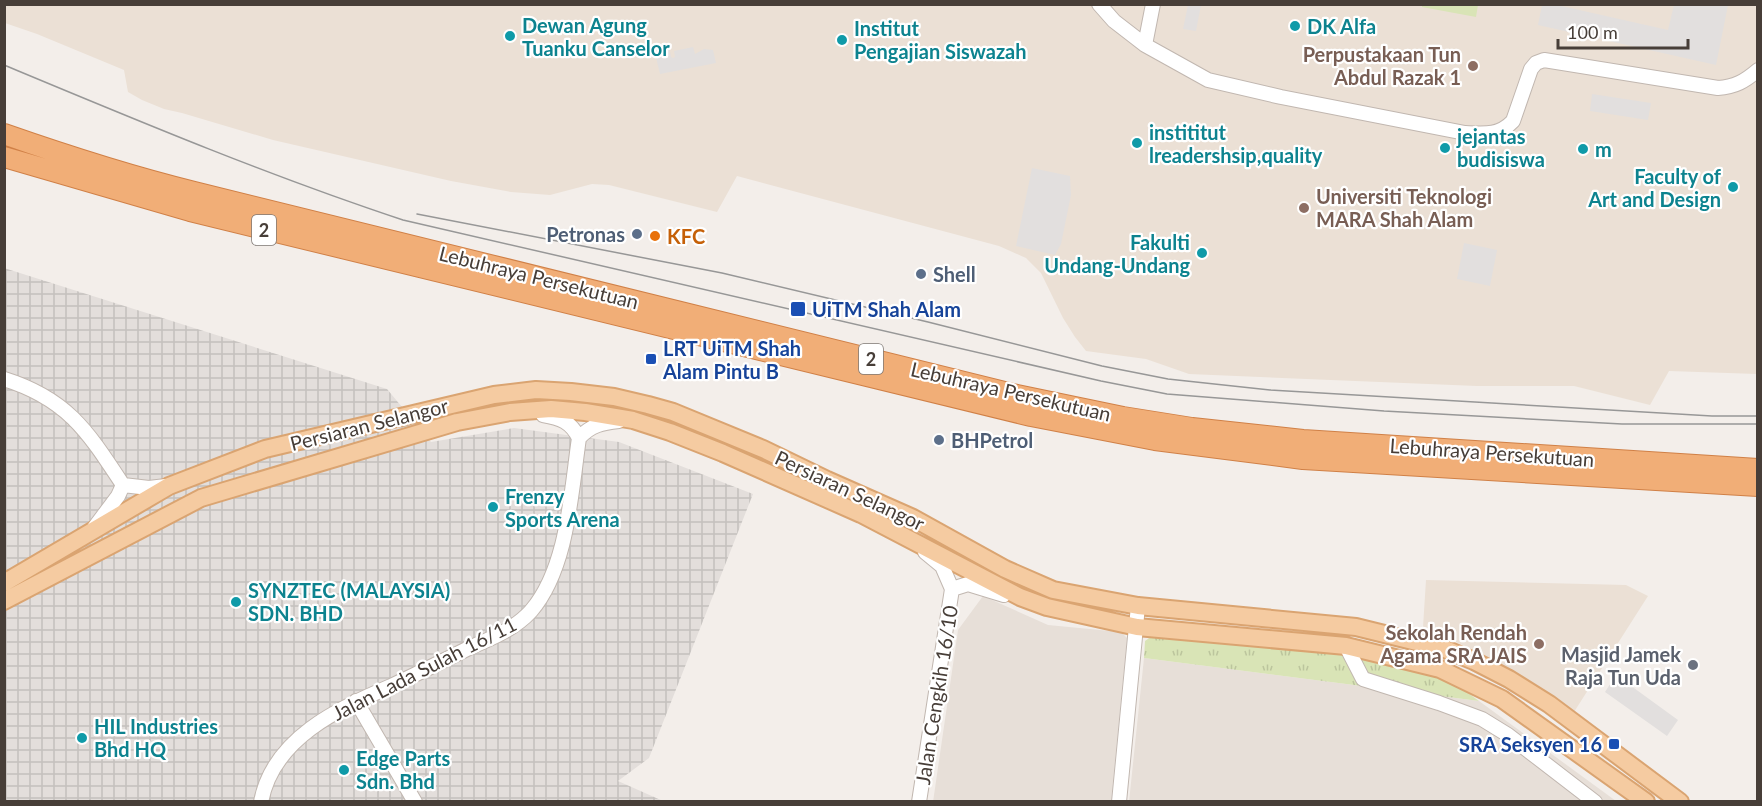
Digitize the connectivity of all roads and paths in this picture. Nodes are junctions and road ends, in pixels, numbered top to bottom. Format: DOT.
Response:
graph roads {
  1 [pos="1099,4"];
  2 [pos="1153,4"];
  3 [pos="1145,45"];
  4 [pos="1758,69"];
  5 [pos="4,134"];
  6 [pos="4,157"];
  7 [pos="4,379"];
  8 [pos="510,412"];
  9 [pos="633,420"];
  10 [pos="579,438"];
  11 [pos="1758,468"];
  12 [pos="123,485"];
  13 [pos="169,486"];
  14 [pos="1758,486"];
  15 [pos="93,529"];
  16 [pos="896,531"];
  17 [pos="4,583"];
  18 [pos="952,589"];
  19 [pos="4,601"];
  20 [pos="1138,606"];
  21 [pos="1047,607"];
  22 [pos="1137,627"];
  23 [pos="1346,645"];
  24 [pos="356,701"];
  25 [pos="261,801"];
  26 [pos="415,801"];
  27 [pos="919,801"];
  28 [pos="1119,801"];
  29 [pos="1594,801"];
  30 [pos="1646,801"];
  31 [pos="1680,801"];
  1 -- 3 [label="street"];
  2 -- 3 [label="street"];
  3 -- 4 [label="street"];
  5 -- 11 [label="highway, Lebuhraya Persekutuan / 2"];
  6 -- 14 [label="highway, Lebuhraya Persekutuan / 2"];
  7 -- 12 [label="street"];
  8 -- 9 [label="main road, Persiaran Selangor"];
  8 -- 10 [label="street"];
  8 -- 19 [label="main road, Persiaran Selangor"];
  9 -- 10 [label="street"];
  9 -- 16 [label="main road, Persiaran Selangor"];
  10 -- 24 [label="street, Jalan Lada Sulah 16/11"];
  12 -- 13 [label="street"];
  12 -- 15 [label="street"];
  13 -- 15 [label="main road, Persiaran Selangor"];
  13 -- 20 [label="main road, Persiaran Selangor"];
  15 -- 17 [label="main road, Persiaran Selangor"];
  16 -- 18 [label="street"];
  16 -- 21 [label="main road, Persiaran Selangor"];
  18 -- 21 [label="street"];
  18 -- 27 [label="street, Jalan Cengkih 16/10"];
  20 -- 22 [label="street"];
  20 -- 31 [label="main road, Persiaran Selangor"];
  21 -- 22 [label="main road, Persiaran Selangor"];
  22 -- 23 [label="main road, Persiaran Selangor"];
  22 -- 28 [label="street"];
  23 -- 29 [label="street"];
  23 -- 30 [label="main road, Persiaran Selangor"];
  24 -- 25 [label="street, Jalan Lada Sulah 16/11"];
  24 -- 26 [label="street"];
}
